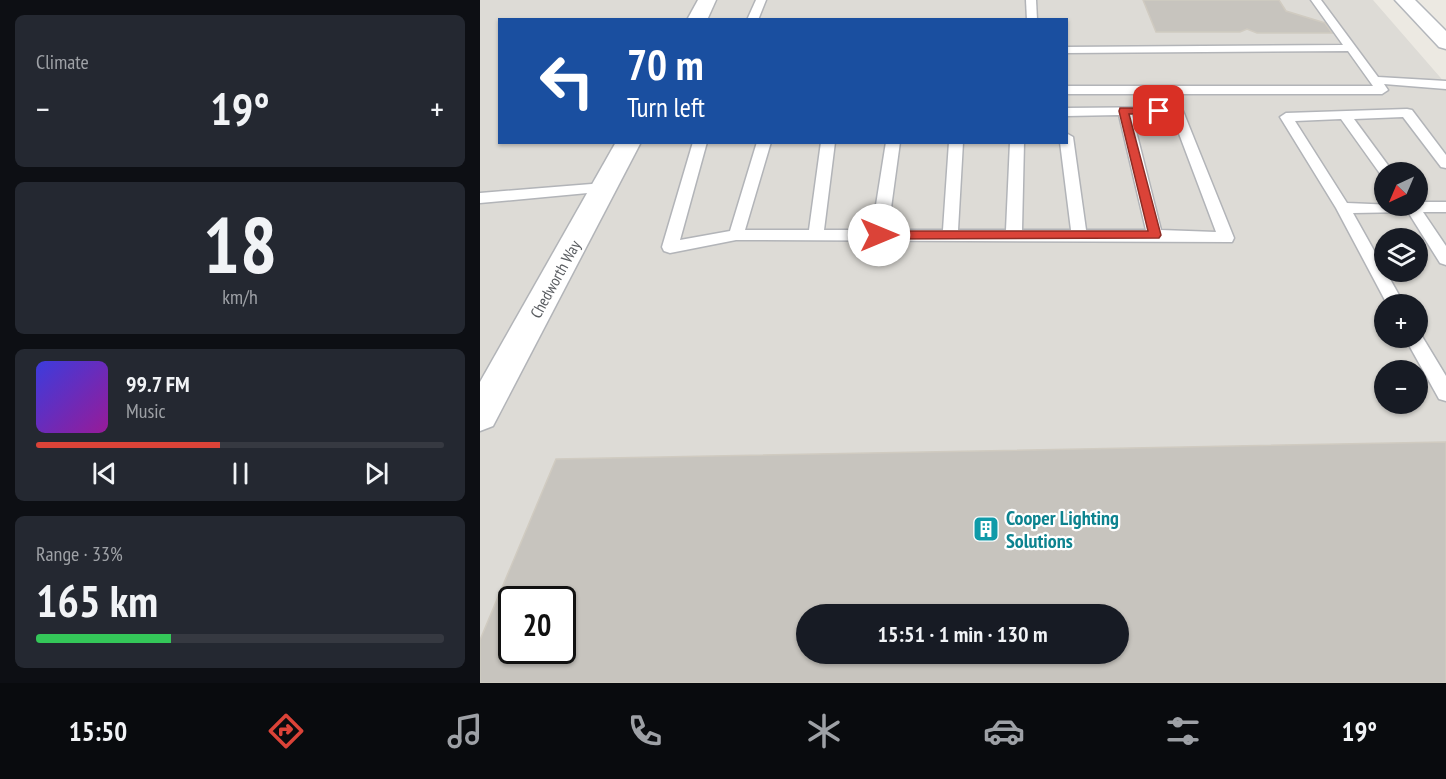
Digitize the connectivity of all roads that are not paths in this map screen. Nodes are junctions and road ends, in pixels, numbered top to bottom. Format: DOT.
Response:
graph roads {
  1 [pos="707,0"];
  2 [pos="761,0"];
  3 [pos="1031,0"];
  4 [pos="1316,0"];
  5 [pos="1404,0"];
  6 [pos="698,18"];
  7 [pos="753,18"];
  8 [pos="1032,18"];
  9 [pos="1446,43"];
  10 [pos="1351,48"];
  11 [pos="1068,50"];
  12 [pos="1374,80"];
  13 [pos="1446,85"];
  14 [pos="1068,90"];
  15 [pos="1124,111"];
  16 [pos="1068,112"];
  17 [pos="1344,114"];
  18 [pos="628,144"];
  19 [pos="699,144"];
  20 [pos="763,144"];
  21 [pos="828,144"];
  22 [pos="893,144"];
  23 [pos="956,144"];
  24 [pos="1017,144"];
  25 [pos="1067,144"];
  26 [pos="1379,162"];
  27 [pos="1446,164"];
  28 [pos="604,188"];
  29 [pos="480,198"];
  30 [pos="1428,206"];
  31 [pos="1374,207"];
  32 [pos="1446,207"];
  33 [pos="1343,208"];
  34 [pos="1418,216"];
  35 [pos="736,235"];
  36 [pos="816,235"];
  37 [pos="879,235"];
  38 [pos="950,235"];
  39 [pos="1014,235"];
  40 [pos="1079,235"];
  41 [pos="1155,235"];
  42 [pos="1446,259"];
  43 [pos="1390,294"];
  44 [pos="1420,348"];
  45 [pos="1446,393"];
  46 [pos="480,415"];
  1 -- 6 [label="street"];
  2 -- 7 [label="lane"];
  3 -- 8 [label="lane"];
  4 -- 10 [label="lane"];
  5 -- 9 [label="street"];
  10 -- 11 [label="lane"];
  10 -- 12 [label="lane"];
  12 -- 13 [label="lane"];
  12 -- 14 [label="lane"];
  15 -- 16 [label="lane"];
  15 -- 41 [label="lane"];
  15 -- 41 [label="lane"];
  17 -- 26 [label="lane"];
  17 -- 27 [label="lane"];
  17 -- 33 [label="lane"];
  18 -- 28 [label="street, Chedworth Way"];
  19 -- 35 [label="lane"];
  20 -- 35 [label="lane"];
  21 -- 36 [label="lane"];
  22 -- 37 [label="lane"];
  23 -- 38 [label="lane"];
  24 -- 39 [label="lane"];
  25 -- 40 [label="lane"];
  28 -- 29 [label="lane"];
  28 -- 46 [label="street, Chedworth Way"];
  30 -- 32 [label="lane"];
  31 -- 33 [label="lane"];
  33 -- 43 [label="lane"];
  34 -- 42 [label="lane"];
  35 -- 36 [label="lane"];
  36 -- 37 [label="lane"];
  37 -- 38 [label="lane"];
  38 -- 39 [label="lane"];
  39 -- 40 [label="lane"];
  40 -- 41 [label="lane"];
  44 -- 45 [label="lane"];
}
